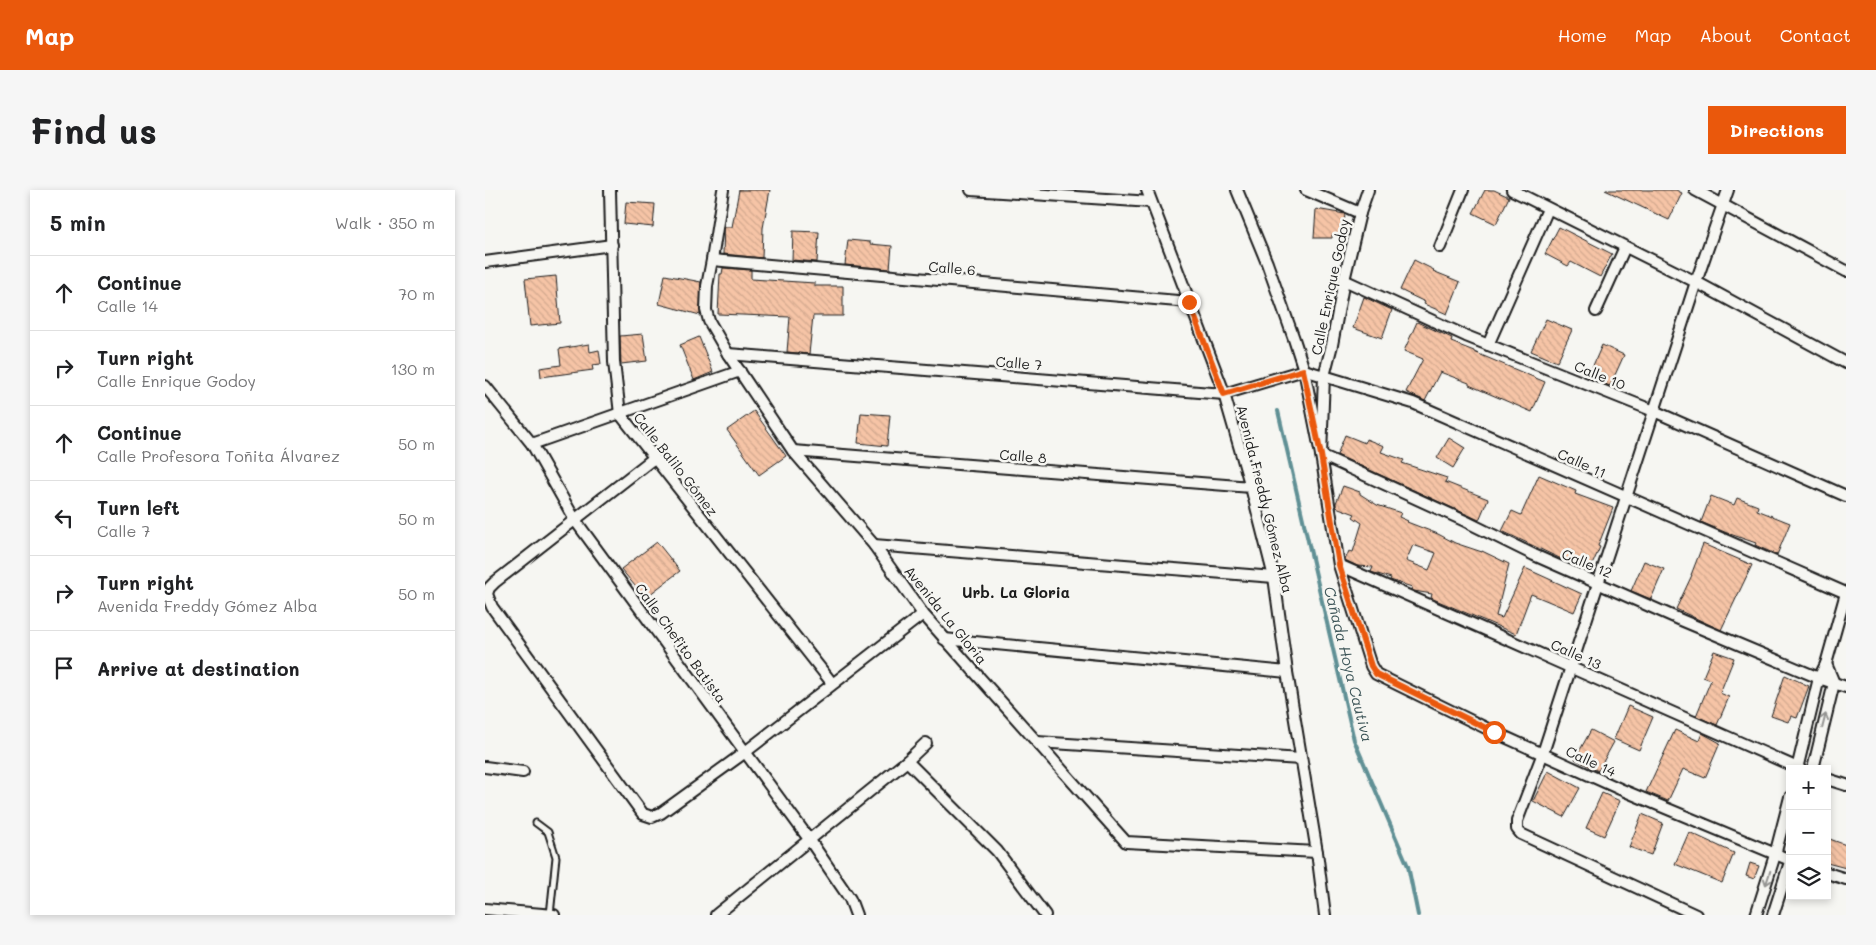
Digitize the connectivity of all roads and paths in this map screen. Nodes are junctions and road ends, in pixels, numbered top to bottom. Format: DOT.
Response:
graph roads {
  1 [pos="610,190"];
  2 [pos="723,190"];
  3 [pos="971,190"];
  4 [pos="1147,190"];
  5 [pos="1237,190"];
  6 [pos="1306,190"];
  7 [pos="1368,190"];
  8 [pos="1463,190"];
  9 [pos="1512,190"];
  10 [pos="1695,190"];
  11 [pos="1728,190"];
  12 [pos="1151,202"];
  13 [pos="1723,204"];
  14 [pos="1548,209"];
  15 [pos="1360,213"];
  16 [pos="612,245"];
  17 [pos="1440,247"];
  18 [pos="1625,247"];
  19 [pos="713,260"];
  20 [pos="485,262"];
  21 [pos="1846,271"];
  22 [pos="1344,280"];
  23 [pos="1696,282"];
  24 [pos="1189,302"];
  25 [pos="1596,311"];
  26 [pos="1488,345"];
  27 [pos="728,354"];
  28 [pos="1846,363"];
  29 [pos="1303,370"];
  30 [pos="740,371"];
  31 [pos="1324,376"];
  32 [pos="485,386"];
  33 [pos="1224,394"];
  34 [pos="1654,412"];
  35 [pos="620,414"];
  36 [pos="532,444"];
  37 [pos="793,451"];
  38 [pos="1321,455"];
  39 [pos="654,458"];
  40 [pos="1251,487"];
  41 [pos="1846,496"];
  42 [pos="1626,498"];
  43 [pos="575,520"];
  44 [pos="874,545"];
  45 [pos="1339,565"];
  46 [pos="1274,577"];
  47 [pos="1599,583"];
  48 [pos="1846,593"];
  49 [pos="923,614"];
  50 [pos="944,639"];
  51 [pos="1826,664"];
  52 [pos="1571,667"];
  53 [pos="1287,672"];
  54 [pos="1819,678"];
  55 [pos="1384,680"];
  56 [pos="832,683"];
  57 [pos="1834,683"];
  58 [pos="1846,687"];
  59 [pos="1037,742"];
  60 [pos="926,743"];
  61 [pos="744,753"];
  62 [pos="1543,753"];
  63 [pos="1301,759"];
  64 [pos="907,761"];
  65 [pos="1791,765"];
  66 [pos="1799,765"];
  67 [pos="1814,765"];
  68 [pos="485,766"];
  69 [pos="523,772"];
  70 [pos="1831,780"];
  71 [pos="1846,784"];
  72 [pos="1787,810"];
  73 [pos="535,823"];
  74 [pos="809,839"];
  75 [pos="1317,852"];
  76 [pos="1775,855"];
  77 [pos="1786,859"];
  78 [pos="1786,874"];
  79 [pos="1831,874"];
  80 [pos="1846,879"];
  81 [pos="485,909"];
  82 [pos="550,914"];
  83 [pos="554,915"];
  84 [pos="716,915"];
  85 [pos="856,915"];
  86 [pos="1045,915"];
  87 [pos="1325,915"];
  88 [pos="1696,915"];
  89 [pos="1756,915"];
  90 [pos="1773,915"];
  1 -- 16 [label="street, Calle Balilo Gómez"];
  2 -- 19 [label="street, Avenida La Gloria"];
  3 -- 12 [label="street"];
  4 -- 12 [label="street, Avenida Freddy Gómez Alba"];
  5 -- 29 [label="street"];
  6 -- 15 [label="street"];
  7 -- 15 [label="street, Calle Enrique Godoy"];
  8 -- 17 [label="street"];
  9 -- 14 [label="street"];
  10 -- 13 [label="street"];
  11 -- 13 [label="street"];
  12 -- 24 [label="street, Avenida Freddy Gómez Alba"];
  13 -- 21 [label="street"];
  13 -- 23 [label="street"];
  14 -- 18 [label="street"];
  14 -- 26 [label="street"];
  15 -- 22 [label="street, Calle Enrique Godoy"];
  16 -- 20 [label="street"];
  16 -- 35 [label="street, Calle Balilo Gómez"];
  18 -- 23 [label="street"];
  18 -- 25 [label="street"];
  19 -- 24 [label="street, Calle 6"];
  19 -- 27 [label="street, Avenida La Gloria"];
  22 -- 26 [label="street, Calle 10"];
  22 -- 31 [label="street, Calle Enrique Godoy"];
  23 -- 28 [label="street"];
  23 -- 34 [label="street"];
  24 -- 33 [label="street, Avenida Freddy Gómez Alba"];
  26 -- 34 [label="street, Calle 10"];
  27 -- 30 [label="street, Avenida La Gloria"];
  27 -- 33 [label="street, Calle 7"];
  29 -- 31 [label="street, Calle 11"];
  29 -- 33 [label="street, Calle 7"];
  29 -- 38 [label="street"];
  30 -- 35 [label="street"];
  30 -- 37 [label="street, Avenida La Gloria"];
  31 -- 38 [label="street, Calle Enrique Godoy"];
  31 -- 42 [label="street, Calle 11"];
  32 -- 36 [label="street, Calle Chefito Batista"];
  33 -- 40 [label="street, Avenida Freddy Gómez Alba"];
  34 -- 41 [label="street, Calle 10"];
  34 -- 42 [label="street"];
  35 -- 36 [label="street"];
  35 -- 39 [label="street, Calle Balilo Gómez"];
  36 -- 43 [label="street, Calle Chefito Batista"];
  37 -- 40 [label="street, Calle 8"];
  37 -- 44 [label="street, Avenida La Gloria"];
  38 -- 45 [label="street, Calle Enrique Godoy"];
  38 -- 47 [label="street, Calle 12"];
  39 -- 43 [label="street"];
  39 -- 56 [label="street, Calle Balilo Gómez"];
  40 -- 46 [label="street, Avenida Freddy Gómez Alba"];
  42 -- 47 [label="street"];
  42 -- 48 [label="street, Calle 11"];
  43 -- 61 [label="street, Calle Chefito Batista"];
  43 -- 61 [label="street"];
  44 -- 46 [label="street"];
  44 -- 49 [label="street, Avenida La Gloria"];
  45 -- 52 [label="street, Calle 13"];
  45 -- 55 [label="street, Calle Enrique Godoy"];
  46 -- 53 [label="street, Avenida Freddy Gómez Alba"];
  47 -- 52 [label="street"];
  47 -- 54 [label="street, Calle 12"];
  48 -- 51 [label="street"];
  49 -- 50 [label="street, Avenida La Gloria"];
  49 -- 56 [label="street"];
  50 -- 53 [label="street"];
  50 -- 59 [label="street, Avenida La Gloria"];
  51 -- 54 [label="street"];
  51 -- 57 [label="street"];
  52 -- 62 [label="street"];
  52 -- 65 [label="street, Calle 13"];
  53 -- 63 [label="street, Avenida Freddy Gómez Alba"];
  54 -- 57 [label="street, Calle 12"];
  54 -- 66 [label="street"];
  55 -- 62 [label="street, Calle 14"];
  56 -- 61 [label="street"];
  57 -- 58 [label="street, Calle 12"];
  67 -- 57 [label="street, one-way"];
  59 -- 63 [label="street"];
  59 -- 75 [label="street, Avenida La Gloria"];
  60 -- 64 [label="street"];
  61 -- 74 [label="street, Calle Chefito Batista"];
  62 -- 76 [label="street, Calle 14"];
  62 -- 88 [label="street"];
  63 -- 75 [label="street, Avenida Freddy Gómez Alba"];
  64 -- 74 [label="street"];
  64 -- 86 [label="street"];
  68 -- 69 [label="street"];
  70 -- 71 [label="street"];
  72 -- 76 [label="street"];
  73 -- 82 [label="lane"];
  74 -- 84 [label="street"];
  74 -- 85 [label="street, Calle Chefito Batista"];
  75 -- 87 [label="street, Avenida Freddy Gómez Alba"];
  76 -- 77 [label="street, Calle 14"];
  76 -- 89 [label="street, one-way"];
  78 -- 90 [label="street"];
  79 -- 80 [label="street"];
  81 -- 82 [label="street"];
  82 -- 83 [label="street"];
}
